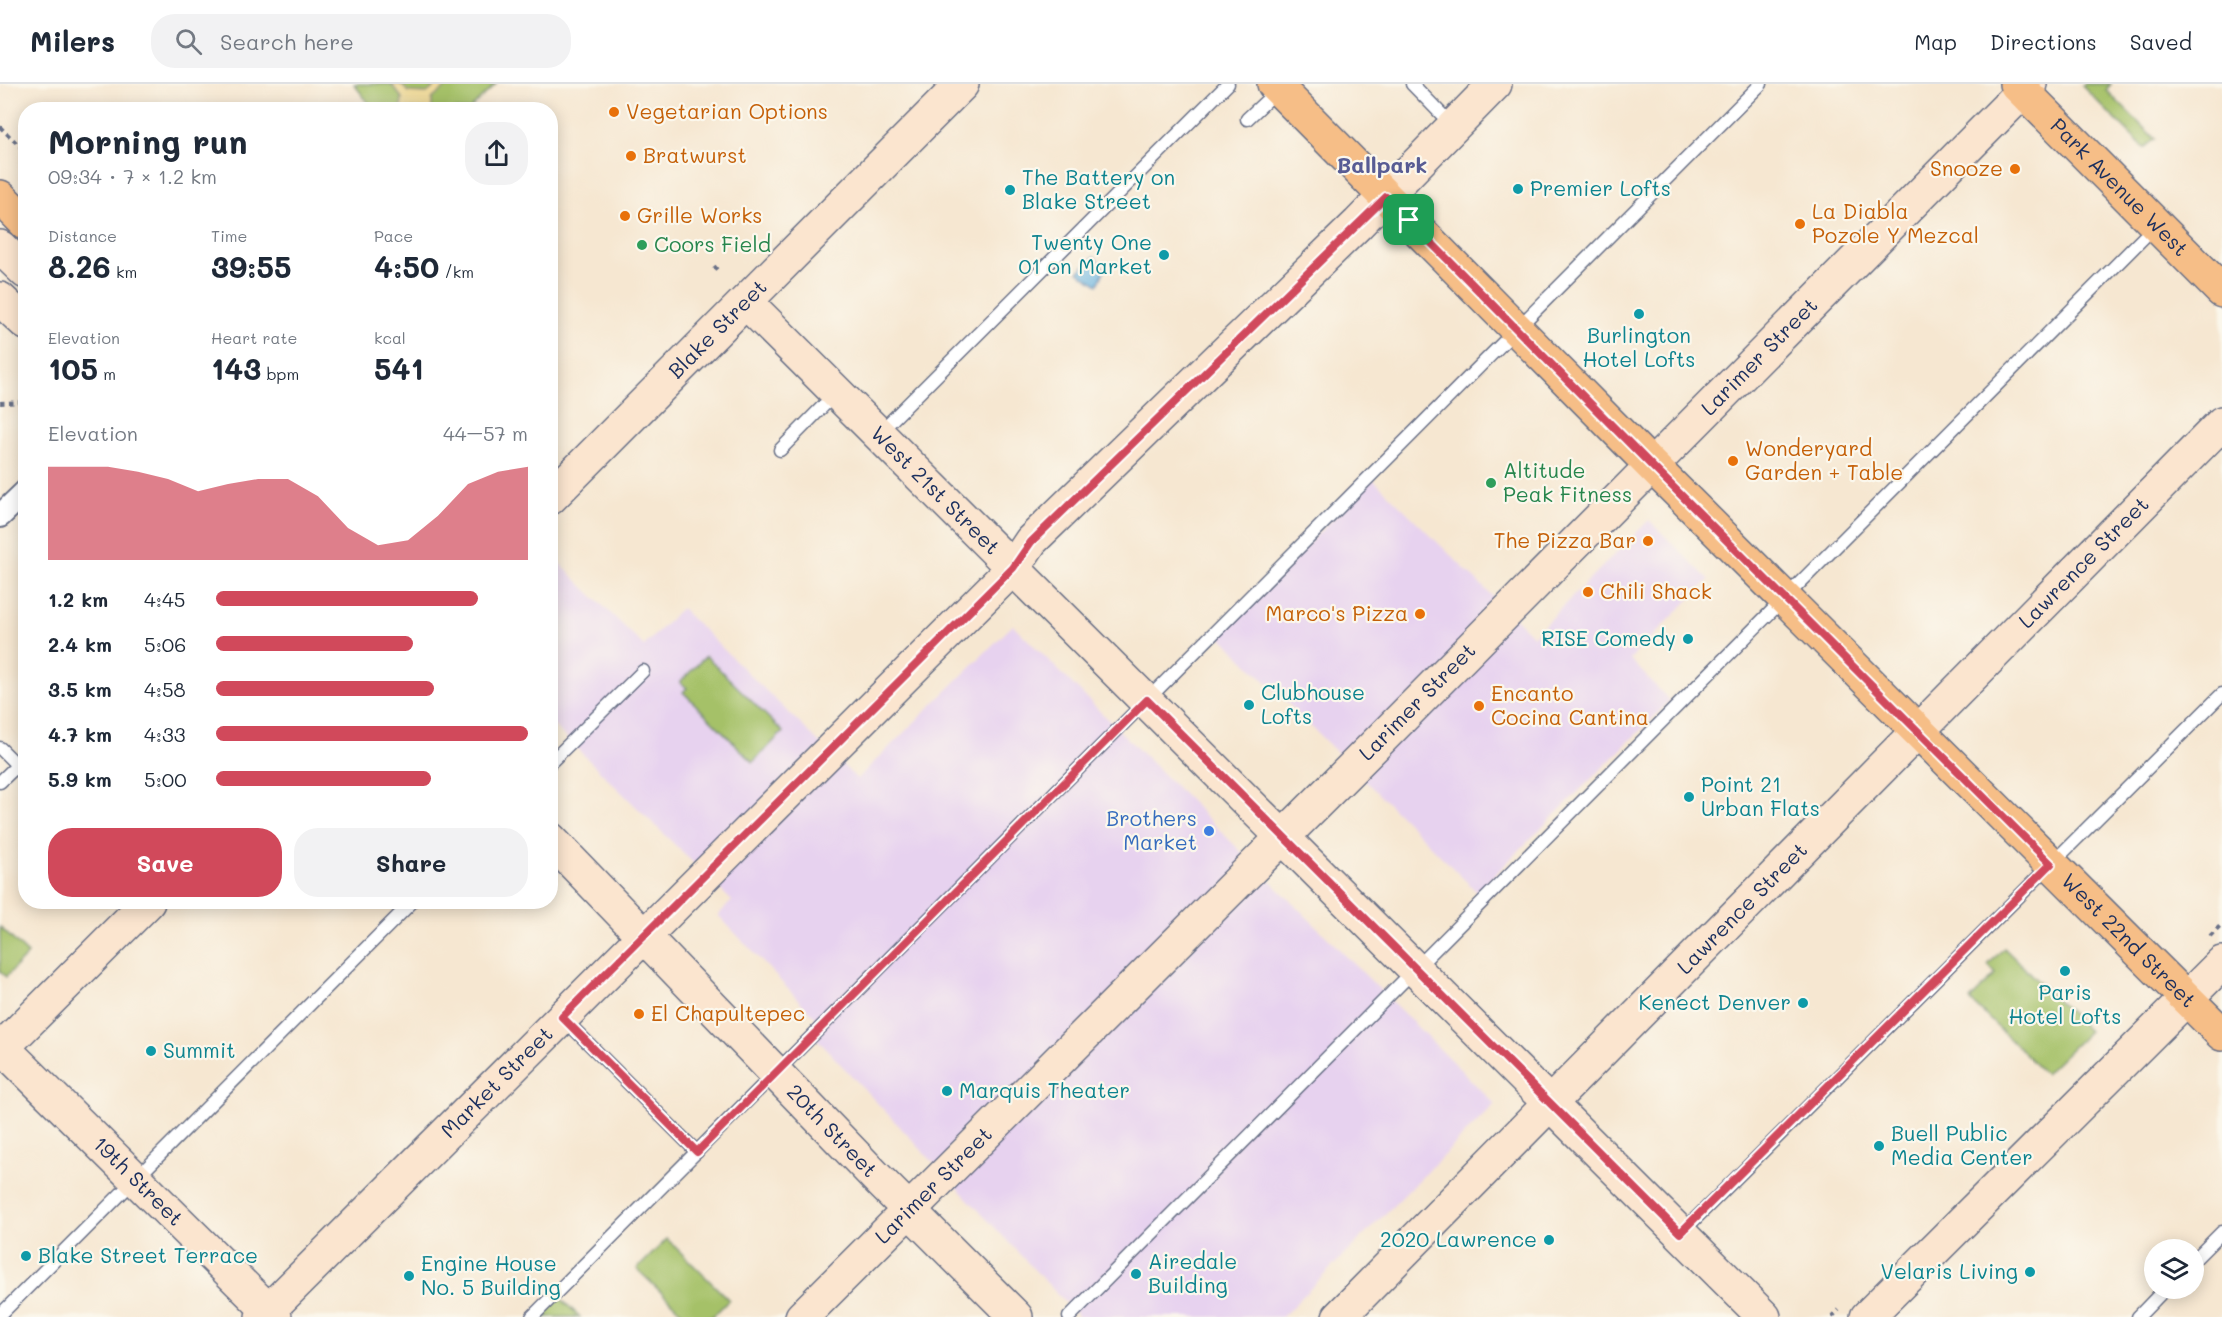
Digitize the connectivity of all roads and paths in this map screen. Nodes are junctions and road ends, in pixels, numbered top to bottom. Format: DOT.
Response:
graph roads {
  1 [pos="962,84"];
  2 [pos="1228,84"];
  3 [pos="1412,84"];
  4 [pos="1495,84"];
  5 [pos="1761,84"];
  6 [pos="2023,86"];
  7 [pos="1277,87"];
  8 [pos="1247,119"];
  9 [pos="0,127"];
  10 [pos="1454,127"];
  11 [pos="18,144"];
  12 [pos="0,196"];
  13 [pos="1386,197"];
  14 [pos="18,214"];
  15 [pos="2157,225"];
  16 [pos="0,247"];
  17 [pos="18,264"];
  18 [pos="714,266"];
  19 [pos="718,271"];
  20 [pos="2222,291"];
  21 [pos="0,299"];
  22 [pos="746,302"];
  23 [pos="18,316"];
  24 [pos="1517,329"];
  25 [pos="837,392"];
  26 [pos="18,402"];
  27 [pos="0,403"];
  28 [pos="2222,423"];
  29 [pos="879,434"];
  30 [pos="780,450"];
  31 [pos="1652,466"];
  32 [pos="558,490"];
  33 [pos="18,499"];
  34 [pos="0,516"];
  35 [pos="1013,568"];
  36 [pos="1785,598"];
  37 [pos="643,671"];
  38 [pos="2222,694"];
  39 [pos="1147,700"];
  40 [pos="1918,732"];
  41 [pos="0,748"];
  42 [pos="558,755"];
  43 [pos="18,759"];
  44 [pos="18,764"];
  45 [pos="0,782"];
  46 [pos="1284,837"];
  47 [pos="558,847"];
  48 [pos="2051,864"];
  49 [pos="134,909"];
  50 [pos="405,909"];
  51 [pos="644,936"];
  52 [pos="2222,963"];
  53 [pos="1415,969"];
  54 [pos="2186,998"];
  55 [pos="562,1017"];
  56 [pos="2222,1034"];
  57 [pos="1,1047"];
  58 [pos="776,1073"];
  59 [pos="1551,1105"];
  60 [pos="697,1152"];
  61 [pos="135,1179"];
  62 [pos="908,1211"];
  63 [pos="2222,1232"];
  64 [pos="1680,1233"];
  65 [pos="2204,1250"];
  66 [pos="2155,1299"];
  67 [pos="0,1315"];
  68 [pos="268,1315"];
  69 [pos="532,1317"];
  70 [pos="802,1317"];
  71 [pos="1016,1317"];
  72 [pos="1069,1317"];
  73 [pos="1339,1317"];
  74 [pos="1764,1317"];
  75 [pos="1867,1317"];
  76 [pos="2138,1317"];
  1 -- 22 [label="street, Blake Street"];
  2 -- 29 [label="lane"];
  3 -- 10 [label="lane"];
  4 -- 10 [label="street, Market Street"];
  5 -- 24 [label="lane"];
  6 -- 15 [label="main road, Park Avenue West"];
  6 -- 31 [label="street, Larimer Street"];
  7 -- 8 [label="lane"];
  7 -- 13 [label="main road, West 22nd Street"];
  9 -- 11 [label="path"];
  10 -- 13 [label="street, Market Street"];
  12 -- 14 [label="main road"];
  13 -- 24 [label="main road, West 22nd Street"];
  13 -- 35 [label="street, Market Street"];
  15 -- 20 [label="main road, Park Avenue West"];
  15 -- 36 [label="lane"];
  16 -- 17 [label="street"];
  18 -- 19 [label="path"];
  21 -- 23 [label="street"];
  22 -- 25 [label="street, West 21st Street"];
  22 -- 32 [label="street, Blake Street"];
  24 -- 31 [label="main road, West 22nd Street"];
  24 -- 39 [label="lane"];
  25 -- 29 [label="street, West 21st Street"];
  25 -- 30 [label="lane"];
  26 -- 27 [label="path"];
  28 -- 40 [label="street, Lawrence Street"];
  29 -- 35 [label="street, West 21st Street"];
  31 -- 36 [label="main road, West 22nd Street"];
  31 -- 46 [label="street, Larimer Street"];
  33 -- 34 [label="street"];
  35 -- 39 [label="street, West 21st Street"];
  35 -- 51 [label="street, Market Street"];
  36 -- 40 [label="main road, West 22nd Street"];
  36 -- 53 [label="lane"];
  37 -- 42 [label="lane"];
  38 -- 48 [label="lane"];
  39 -- 46 [label="street, West 21st Street"];
  39 -- 58 [label="lane"];
  40 -- 48 [label="main road, West 22nd Street"];
  40 -- 59 [label="street, Lawrence Street"];
  41 -- 43 [label="lane"];
  44 -- 45 [label="lane"];
  46 -- 53 [label="street, West 21st Street"];
  46 -- 62 [label="street, Larimer Street"];
  47 -- 51 [label="street, 20th Street"];
  48 -- 54 [label="main road, West 22nd Street"];
  48 -- 64 [label="lane"];
  49 -- 57 [label="street"];
  50 -- 61 [label="lane"];
  51 -- 55 [label="street, Market Street"];
  51 -- 58 [label="street, 20th Street"];
  52 -- 54 [label="street"];
  53 -- 59 [label="street, West 21st Street"];
  53 -- 72 [label="lane"];
  54 -- 56 [label="main road, West 22nd Street"];
  54 -- 75 [label="street"];
  55 -- 60 [label="lane"];
  55 -- 68 [label="street, Market Street"];
  57 -- 61 [label="street, 19th Street"];
  58 -- 60 [label="lane"];
  58 -- 62 [label="street, 20th Street"];
  59 -- 64 [label="street, West 21st Street"];
  59 -- 73 [label="street, Lawrence Street"];
  60 -- 69 [label="lane"];
  61 -- 67 [label="lane"];
  61 -- 68 [label="street, 19th Street"];
  62 -- 70 [label="street, Larimer Street"];
  62 -- 71 [label="street, 20th Street"];
  63 -- 65 [label="lane"];
  64 -- 74 [label="street, West 21st Street"];
  66 -- 76 [label="lane"];
}
